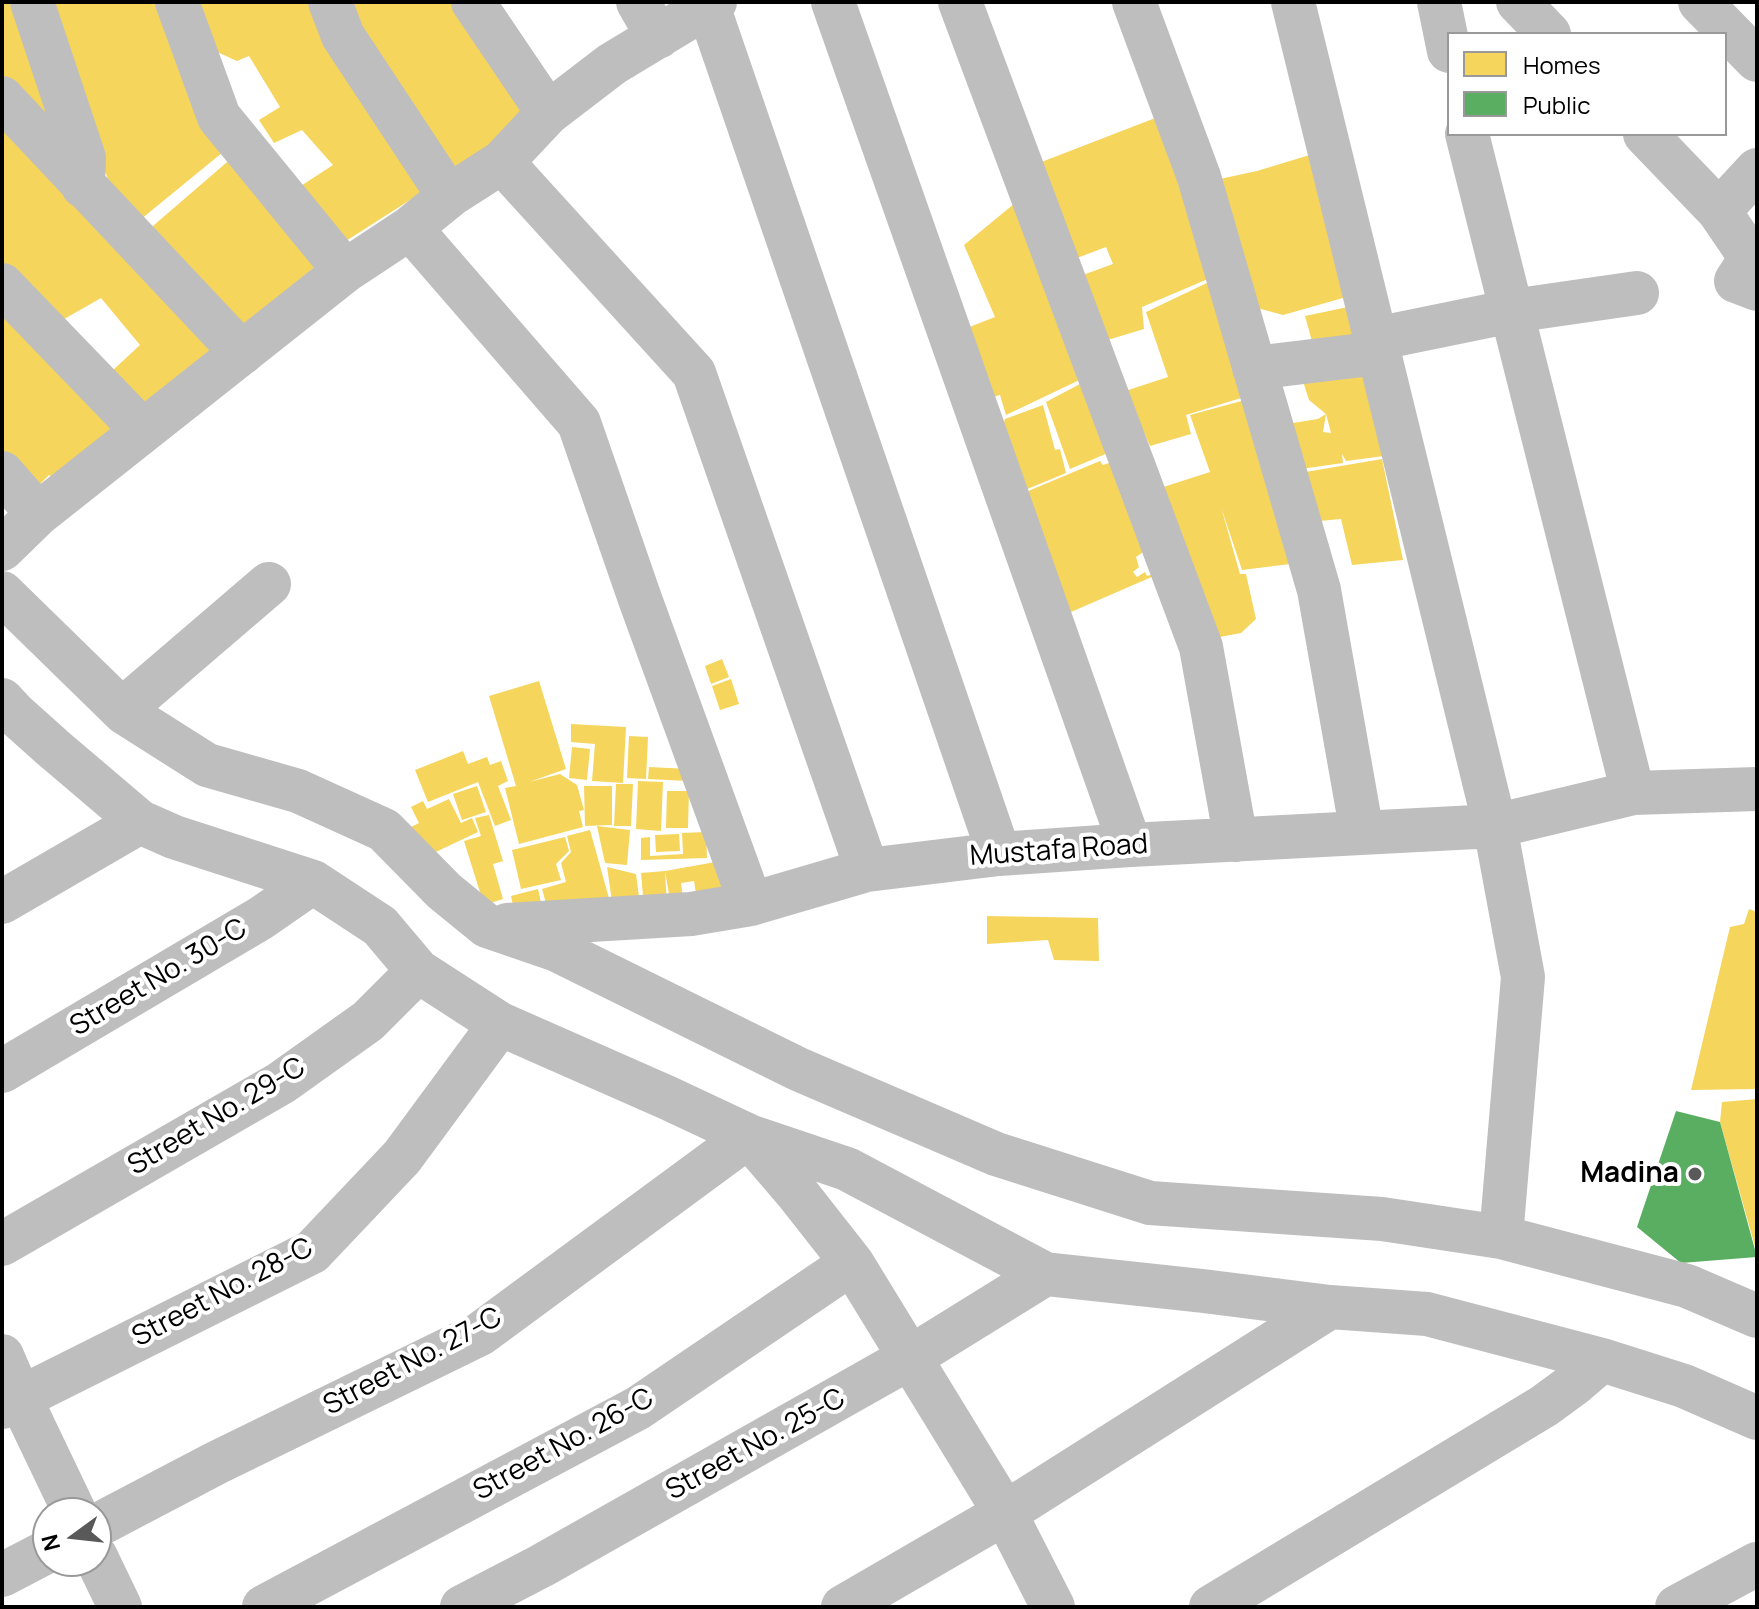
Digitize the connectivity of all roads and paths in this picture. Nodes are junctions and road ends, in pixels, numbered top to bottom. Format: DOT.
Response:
graph roads {
  1 [pos="32,2"];
  2 [pos="177,2"];
  3 [pos="330,2"];
  4 [pos="473,2"];
  5 [pos="833,2"];
  6 [pos="960,2"];
  7 [pos="1134,2"];
  8 [pos="1293,2"];
  9 [pos="1439,2"];
  10 [pos="1518,2"];
  11 [pos="1700,2"];
  12 [pos="711,4"];
  13 [pos="648,19"];
  14 [pos="1547,32"];
  15 [pos="1447,41"];
  16 [pos="1757,60"];
  17 [pos="2,98"];
  18 [pos="548,113"];
  19 [pos="1468,136"];
  20 [pos="1647,136"];
  21 [pos="502,162"];
  22 [pos="1757,170"];
  23 [pos="83,186"];
  24 [pos="452,194"];
  25 [pos="1719,211"];
  26 [pos="410,228"];
  27 [pos="345,271"];
  28 [pos="2,285"];
  29 [pos="1757,289"];
  30 [pos="1637,293"];
  31 [pos="1512,311"];
  32 [pos="1377,346"];
  33 [pos="242,353"];
  34 [pos="1254,368"];
  35 [pos="143,431"];
  36 [pos="2,473"];
  37 [pos="38,514"];
  38 [pos="2,549"];
  39 [pos="269,584"];
  40 [pos="2,593"];
  41 [pos="122,710"];
  42 [pos="6,712"];
  43 [pos="1757,789"];
  44 [pos="1633,793"];
  45 [pos="140,822"];
  46 [pos="1495,826"];
  47 [pos="1362,833"];
  48 [pos="1236,840"];
  49 [pos="1130,845"];
  50 [pos="999,854"];
  51 [pos="867,870"];
  52 [pos="313,882"];
  53 [pos="2,902"];
  54 [pos="751,904"];
  55 [pos="487,926"];
  56 [pos="418,971"];
  57 [pos="500,1024"];
  58 [pos="2,1071"];
  59 [pos="749,1136"];
  60 [pos="1501,1237"];
  61 [pos="2,1244"];
  62 [pos="852,1263"];
  63 [pos="1045,1274"];
  64 [pos="1330,1307"];
  65 [pos="1757,1316"];
  66 [pos="2,1356"];
  67 [pos="911,1357"];
  68 [pos="1602,1360"];
  69 [pos="11,1402"];
  70 [pos="1757,1418"];
  71 [pos="66,1497"];
  72 [pos="1005,1513"];
  73 [pos="112,1518"];
  74 [pos="32,1559"];
  75 [pos="1757,1564"];
  76 [pos="2,1575"];
  77 [pos="106,1577"];
  78 [pos="120,1607"];
  79 [pos="264,1607"];
  80 [pos="462,1607"];
  81 [pos="843,1607"];
  82 [pos="1053,1607"];
  83 [pos="1211,1607"];
  84 [pos="1677,1607"];
  1 -- 23 [label="street"];
  2 -- 27 [label="street"];
  3 -- 24 [label="street"];
  4 -- 18 [label="street"];
  5 -- 49 [label="street"];
  6 -- 48 [label="street"];
  7 -- 34 [label="street"];
  8 -- 32 [label="street"];
  9 -- 15 [label="street"];
  10 -- 14 [label="street"];
  11 -- 16 [label="street"];
  12 -- 13 [label="street"];
  12 -- 50 [label="street"];
  13 -- 18 [label="street"];
  17 -- 23 [label="street"];
  18 -- 21 [label="street"];
  19 -- 31 [label="street"];
  20 -- 25 [label="street"];
  21 -- 24 [label="street"];
  21 -- 51 [label="street"];
  22 -- 25 [label="street"];
  23 -- 33 [label="street"];
  24 -- 26 [label="street"];
  25 -- 29 [label="street"];
  26 -- 27 [label="street"];
  26 -- 54 [label="street"];
  27 -- 33 [label="street"];
  28 -- 35 [label="street"];
  30 -- 31 [label="street"];
  31 -- 32 [label="street"];
  31 -- 44 [label="street"];
  32 -- 34 [label="street"];
  32 -- 46 [label="street"];
  33 -- 35 [label="street"];
  34 -- 47 [label="street"];
  35 -- 37 [label="street"];
  36 -- 37 [label="street"];
  37 -- 38 [label="street"];
  39 -- 41 [label="street"];
  40 -- 41 [label="street"];
  41 -- 55 [label="street"];
  42 -- 45 [label="street"];
  43 -- 44 [label="street, Mustafa Road"];
  44 -- 46 [label="street, Mustafa Road"];
  45 -- 52 [label="street"];
  45 -- 53 [label="street"];
  46 -- 47 [label="street, Mustafa Road"];
  46 -- 60 [label="street"];
  47 -- 48 [label="street, Mustafa Road"];
  48 -- 49 [label="street, Mustafa Road"];
  49 -- 50 [label="street, Mustafa Road"];
  50 -- 51 [label="street, Mustafa Road"];
  51 -- 54 [label="street, Mustafa Road"];
  52 -- 56 [label="street"];
  52 -- 58 [label="street, Street No. 30-C"];
  54 -- 55 [label="street, Mustafa Road"];
  55 -- 60 [label="street"];
  56 -- 57 [label="street"];
  56 -- 61 [label="street, Street No. 29-C"];
  57 -- 59 [label="street"];
  57 -- 69 [label="street, Street No. 28-C"];
  59 -- 62 [label="street"];
  59 -- 63 [label="street"];
  59 -- 73 [label="street, Street No. 27-C"];
  60 -- 65 [label="street"];
  62 -- 67 [label="street"];
  62 -- 79 [label="street, Street No. 26-C"];
  63 -- 64 [label="street"];
  63 -- 67 [label="street, Street No. 25-C"];
  64 -- 68 [label="street"];
  64 -- 72 [label="street"];
  66 -- 69 [label="street"];
  67 -- 72 [label="street"];
  67 -- 80 [label="street, Street No. 25-C"];
  68 -- 70 [label="street"];
  68 -- 83 [label="street"];
  69 -- 71 [label="street"];
  72 -- 81 [label="street"];
  72 -- 82 [label="street"];
  74 -- 76 [label="street"];
  75 -- 84 [label="street"];
  77 -- 78 [label="street"];
}
